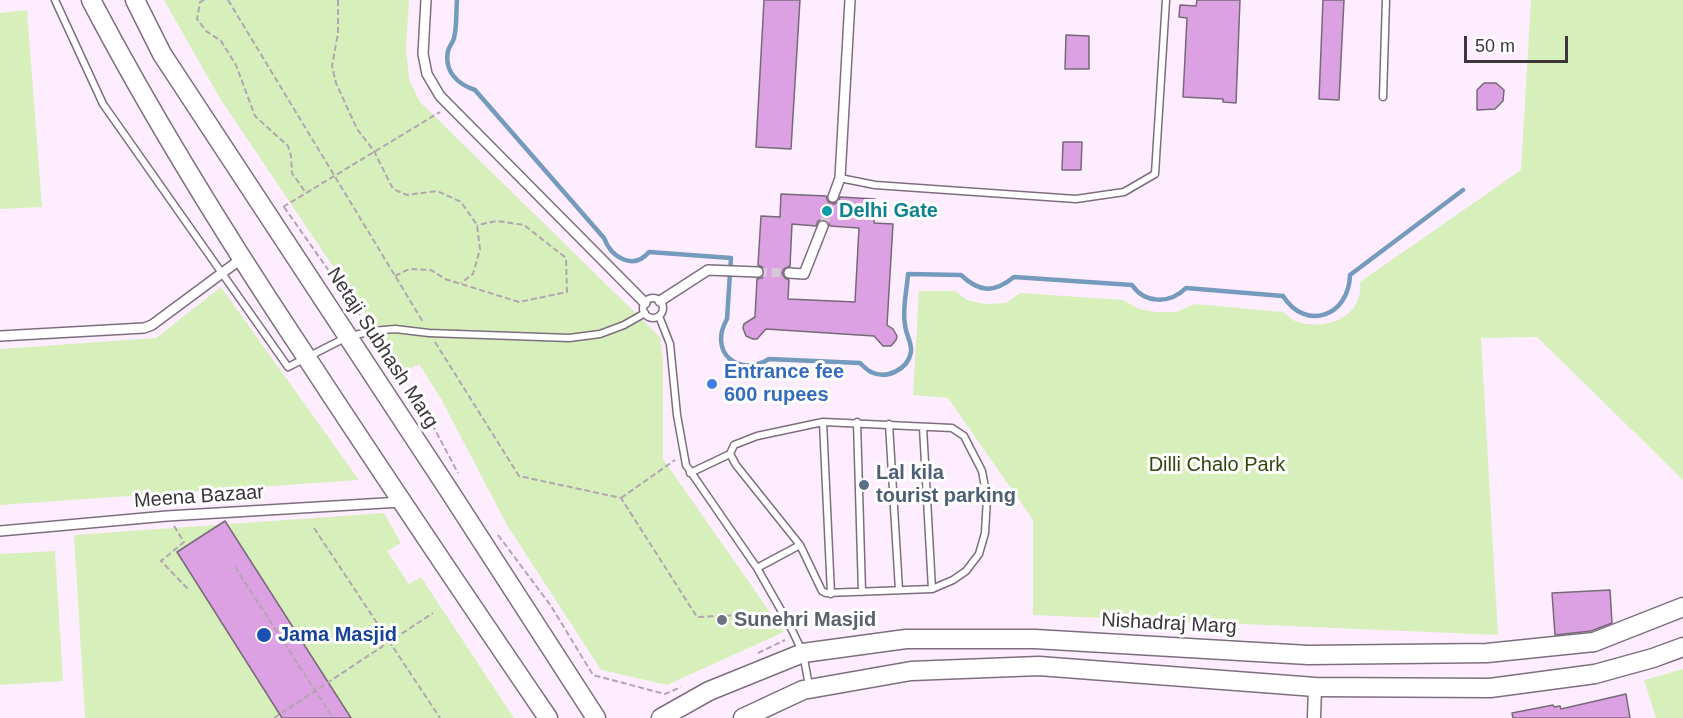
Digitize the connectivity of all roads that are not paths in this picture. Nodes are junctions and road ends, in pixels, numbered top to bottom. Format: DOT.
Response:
graph roads {
  1 [pos="55,0"];
  2 [pos="91,0"];
  3 [pos="135,0"];
  4 [pos="426,0"];
  5 [pos="850,0"];
  6 [pos="1166,0"];
  7 [pos="1386,0"];
  8 [pos="1383,97"];
  9 [pos="840,178"];
  10 [pos="833,197"];
  11 [pos="823,226"];
  12 [pos="241,259"];
  13 [pos="758,272"];
  14 [pos="789,273"];
  15 [pos="660,301"];
  16 [pos="645,308"];
  17 [pos="659,316"];
  18 [pos="0,336"];
  19 [pos="347,337"];
  20 [pos="306,357"];
  21 [pos="823,422"];
  22 [pos="857,422"];
  23 [pos="889,424"];
  24 [pos="923,427"];
  25 [pos="730,454"];
  26 [pos="690,473"];
  27 [pos="401,502"];
  28 [pos="0,531"];
  29 [pos="800,544"];
  30 [pos="757,568"];
  31 [pos="932,589"];
  32 [pos="899,590"];
  33 [pos="862,592"];
  34 [pos="831,594"];
  35 [pos="1683,607"];
  36 [pos="1683,647"];
  37 [pos="803,653"];
  38 [pos="1315,687"];
  39 [pos="810,689"];
  40 [pos="548,718"];
  41 [pos="596,718"];
  42 [pos="661,718"];
  43 [pos="743,718"];
  44 [pos="1314,718"];
  1 -- 20 [label="lane"];
  2 -- 12 [label="main road"];
  3 -- 19 [label="main road, Netaji Subhash Marg"];
  4 -- 16 [label="street"];
  5 -- 9 [label="street"];
  6 -- 9 [label="lane"];
  7 -- 8 [label="lane"];
  9 -- 10 [label="street"];
  11 -- 14 [label="street"];
  12 -- 18 [label="street"];
  12 -- 20 [label="main road"];
  13 -- 15 [label="street"];
  15 -- 16 [label="lane"];
  15 -- 17 [label="lane"];
  16 -- 17 [label="lane"];
  16 -- 19 [label="lane"];
  17 -- 26 [label="lane"];
  19 -- 20 [label="lane"];
  19 -- 41 [label="main road, Netaji Subhash Marg"];
  20 -- 27 [label="main road"];
  21 -- 22 [label="lane"];
  21 -- 25 [label="lane"];
  21 -- 34 [label="lane"];
  22 -- 23 [label="lane"];
  22 -- 33 [label="lane"];
  23 -- 24 [label="lane"];
  23 -- 32 [label="lane"];
  24 -- 31 [label="lane"];
  24 -- 31 [label="lane"];
  25 -- 26 [label="lane"];
  25 -- 29 [label="lane"];
  26 -- 30 [label="lane"];
  27 -- 28 [label="street, Meena Bazaar"];
  27 -- 40 [label="main road"];
  29 -- 30 [label="lane"];
  29 -- 34 [label="lane"];
  30 -- 37 [label="lane"];
  31 -- 32 [label="lane"];
  32 -- 33 [label="lane"];
  33 -- 34 [label="lane"];
  35 -- 37 [label="main road, Nishadraj Marg"];
  36 -- 38 [label="main road"];
  37 -- 39 [label="lane"];
  37 -- 42 [label="main road, Nishadraj Marg"];
  38 -- 39 [label="main road"];
  38 -- 44 [label="street"];
  39 -- 43 [label="main road"];
}
